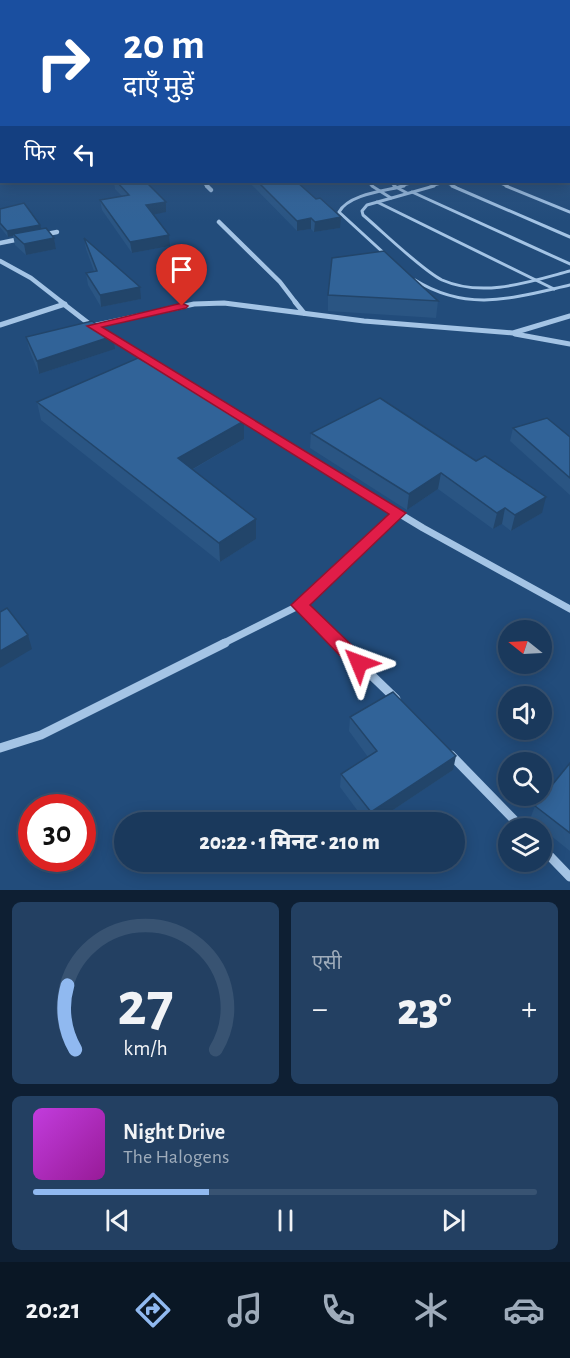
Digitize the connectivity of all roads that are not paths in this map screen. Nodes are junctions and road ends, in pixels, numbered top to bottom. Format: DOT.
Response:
graph roads {
  1 [pos="204,183"];
  2 [pos="368,183"];
  3 [pos="390,183"];
  4 [pos="412,183"];
  5 [pos="441,183"];
  6 [pos="447,183"];
  7 [pos="499,183"];
  8 [pos="397,187"];
  9 [pos="210,190"];
  10 [pos="382,192"];
  11 [pos="409,192"];
  12 [pos="391,198"];
  13 [pos="377,202"];
  14 [pos="570,212"];
  15 [pos="219,222"];
  16 [pos="57,232"];
  17 [pos="35,236"];
  18 [pos="27,237"];
  19 [pos="570,237"];
  20 [pos="0,243"];
  21 [pos="392,260"];
  22 [pos="0,261"];
  23 [pos="570,264"];
  24 [pos="570,271"];
  25 [pos="409,275"];
  26 [pos="536,279"];
  27 [pos="570,285"];
  28 [pos="554,289"];
  29 [pos="65,304"];
  30 [pos="304,313"];
  31 [pos="570,316"];
  32 [pos="0,325"];
  33 [pos="92,326"];
  34 [pos="513,333"];
  35 [pos="570,344"];
  36 [pos="399,513"];
  37 [pos="300,605"];
  38 [pos="570,609"];
  39 [pos="405,708"];
  40 [pos="0,748"];
  41 [pos="447,751"];
  42 [pos="512,818"];
  43 [pos="552,858"];
  44 [pos="570,877"];
  1 -- 9 [label="street"];
  2 -- 10 [label="lane"];
  3 -- 8 [label="lane"];
  4 -- 8 [label="lane"];
  5 -- 11 [label="lane"];
  6 -- 19 [label="lane"];
  7 -- 14 [label="lane"];
  8 -- 10 [label="lane"];
  8 -- 11 [label="lane"];
  10 -- 12 [label="lane"];
  10 -- 21 [label="lane"];
  11 -- 12 [label="lane"];
  11 -- 23 [label="lane"];
  12 -- 13 [label="lane"];
  13 -- 26 [label="lane"];
  13 -- 26 [label="lane"];
  15 -- 30 [label="street"];
  16 -- 17 [label="street"];
  18 -- 20 [label="street"];
  22 -- 29 [label="street"];
  24 -- 26 [label="lane"];
  25 -- 28 [label="lane"];
  26 -- 28 [label="lane"];
  27 -- 28 [label="lane"];
  29 -- 32 [label="street"];
  29 -- 33 [label="street"];
  30 -- 33 [label="street"];
  30 -- 34 [label="street"];
  31 -- 34 [label="street"];
  33 -- 36 [label="street"];
  34 -- 35 [label="street"];
  36 -- 37 [label="street"];
  36 -- 38 [label="street"];
  37 -- 39 [label="street"];
  37 -- 40 [label="street"];
  41 -- 42 [label="street"];
  43 -- 44 [label="street"];
}
